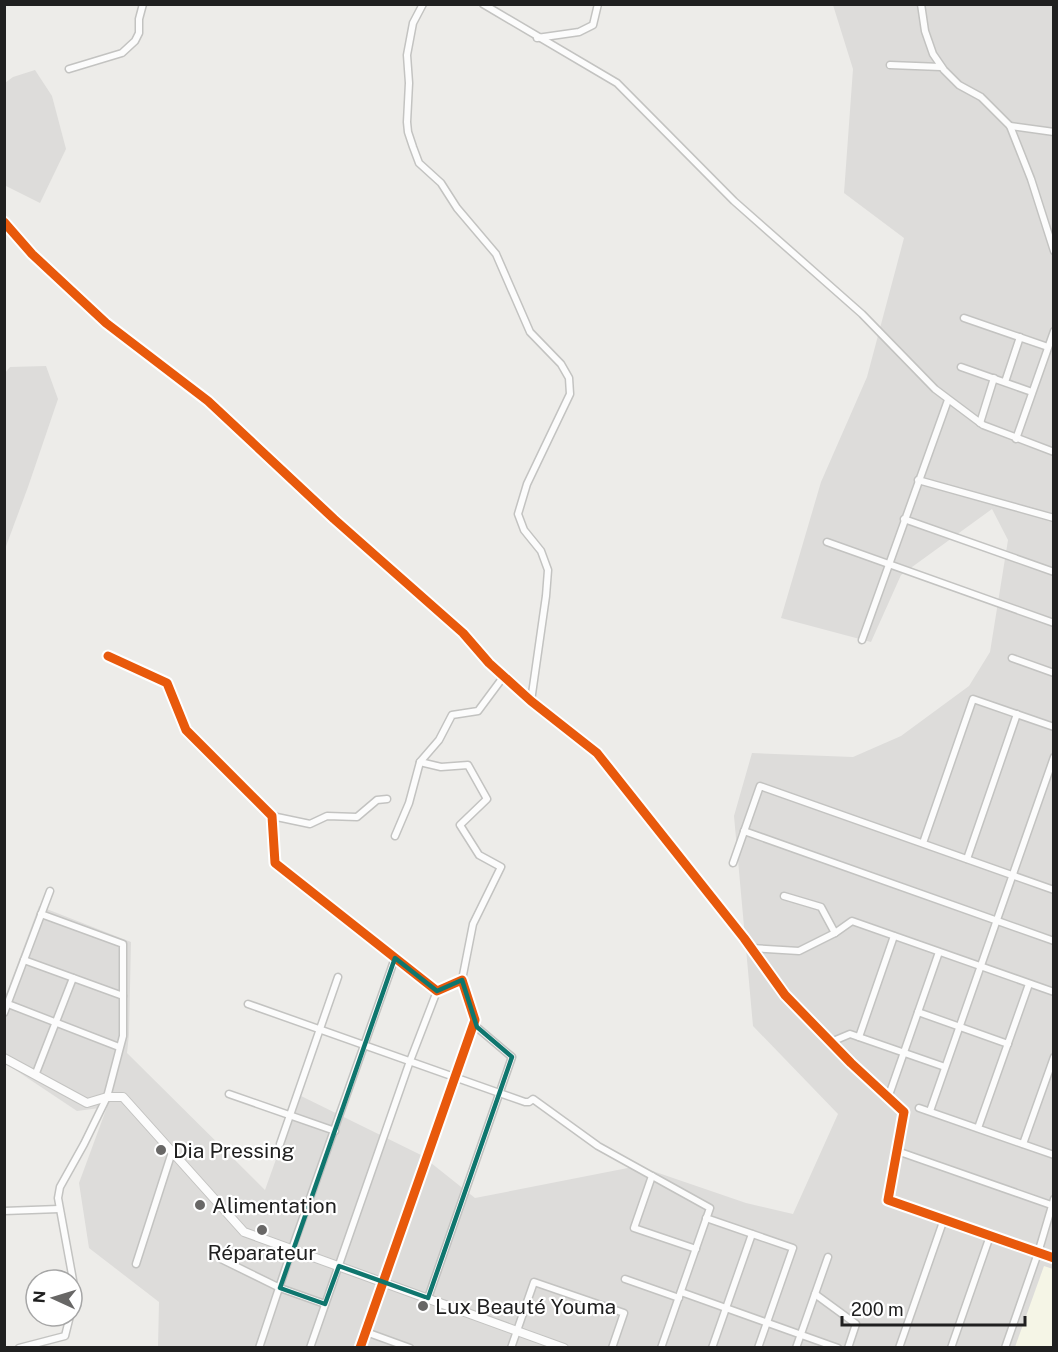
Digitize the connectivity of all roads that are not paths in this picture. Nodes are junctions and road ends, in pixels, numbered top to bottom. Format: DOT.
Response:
graph roads {
  1 [pos="144,4"];
  2 [pos="423,4"];
  3 [pos="483,4"];
  4 [pos="598,4"];
  5 [pos="921,4"];
  6 [pos="537,38"];
  7 [pos="890,65"];
  8 [pos="941,67"];
  9 [pos="69,69"];
  10 [pos="1011,126"];
  11 [pos="1053,132"];
  12 [pos="4,222"];
  13 [pos="1053,251"];
  14 [pos="964,318"];
  15 [pos="1053,332"];
  16 [pos="1020,337"];
  17 [pos="1048,347"];
  18 [pos="961,367"];
  19 [pos="994,378"];
  20 [pos="1005,382"];
  21 [pos="1032,392"];
  22 [pos="948,400"];
  23 [pos="980,423"];
  24 [pos="1016,439"];
  25 [pos="1053,452"];
  26 [pos="918,480"];
  27 [pos="1053,518"];
  28 [pos="904,519"];
  29 [pos="827,542"];
  30 [pos="889,564"];
  31 [pos="1053,572"];
  32 [pos="1053,622"];
  33 [pos="862,640"];
  34 [pos="108,656"];
  35 [pos="1012,658"];
  36 [pos="1053,673"];
  37 [pos="504,676"];
  38 [pos="531,701"];
  39 [pos="1017,714"];
  40 [pos="1053,727"];
  41 [pos="1053,757"];
  42 [pos="420,762"];
  43 [pos="387,799"];
  44 [pos="272,816"];
  45 [pos="744,831"];
  46 [pos="395,836"];
  47 [pos="923,843"];
  48 [pos="967,859"];
  49 [pos="733,863"];
  50 [pos="1012,875"];
  51 [pos="1053,890"];
  52 [pos="50,891"];
  53 [pos="784,896"];
  54 [pos="41,914"];
  55 [pos="996,921"];
  56 [pos="835,933"];
  57 [pos="894,936"];
  58 [pos="1053,941"];
  59 [pos="751,948"];
  60 [pos="939,952"];
  61 [pos="395,958"];
  62 [pos="24,960"];
  63 [pos="980,966"];
  64 [pos="338,977"];
  65 [pos="73,978"];
  66 [pos="462,980"];
  67 [pos="1029,984"];
  68 [pos="437,991"];
  69 [pos="1053,992"];
  70 [pos="123,996"];
  71 [pos="8,1004"];
  72 [pos="248,1004"];
  73 [pos="918,1012"];
  74 [pos="4,1013"];
  75 [pos="55,1023"];
  76 [pos="473,1024"];
  77 [pos="959,1027"];
  78 [pos="320,1029"];
  79 [pos="859,1037"];
  80 [pos="831,1042"];
  81 [pos="1008,1044"];
  82 [pos="365,1045"];
  83 [pos="119,1047"];
  84 [pos="904,1053"];
  85 [pos="1053,1057"];
  86 [pos="4,1058"];
  87 [pos="410,1061"];
  88 [pos="945,1067"];
  89 [pos="36,1073"];
  90 [pos="455,1077"];
  91 [pos="500,1093"];
  92 [pos="229,1094"];
  93 [pos="107,1097"];
  94 [pos="888,1098"];
  95 [pos="919,1107"];
  96 [pos="930,1111"];
  97 [pos="290,1115"];
  98 [pos="978,1128"];
  99 [pos="335,1131"];
  100 [pos="280,1144"];
  101 [pos="1023,1144"];
  102 [pos="897,1151"];
  103 [pos="172,1152"];
  104 [pos="1053,1155"];
  105 [pos="652,1176"];
  106 [pos="1053,1203"];
  107 [pos="59,1209"];
  108 [pos="4,1210"];
  109 [pos="706,1218"];
  110 [pos="944,1219"];
  111 [pos="752,1234"];
  112 [pos="990,1236"];
  113 [pos="292,1249"];
  114 [pos="696,1249"];
  115 [pos="1038,1252"];
  116 [pos="828,1257"];
  117 [pos="1053,1258"];
  118 [pos="221,1259"];
  119 [pos="136,1264"];
  120 [pos="339,1266"];
  121 [pos="70,1268"];
  122 [pos="625,1279"];
  123 [pos="383,1282"];
  124 [pos="280,1288"];
  125 [pos="815,1294"];
  126 [pos="680,1295"];
  127 [pos="428,1298"];
  128 [pos="325,1304"];
  129 [pos="726,1308"];
  130 [pos="767,1322"];
  131 [pos="67,1328"];
  132 [pos="517,1330"];
  133 [pos="366,1332"];
  134 [pos="801,1334"];
  135 [pos="19,1347"];
  136 [pos="259,1347"];
  137 [pos="310,1347"];
  138 [pos="360,1347"];
  139 [pos="410,1347"];
  140 [pos="511,1347"];
  141 [pos="564,1347"];
  142 [pos="612,1347"];
  143 [pos="661,1347"];
  144 [pos="712,1347"];
  145 [pos="758,1347"];
  146 [pos="796,1347"];
  147 [pos="838,1347"];
  148 [pos="848,1347"];
  149 [pos="899,1347"];
  150 [pos="951,1347"];
  151 [pos="1005,1347"];
  1 -- 9 [label="street"];
  2 -- 38 [label="street"];
  3 -- 6 [label="street"];
  4 -- 6 [label="street"];
  5 -- 8 [label="street"];
  6 -- 22 [label="street"];
  7 -- 8 [label="street"];
  8 -- 10 [label="street"];
  10 -- 11 [label="street"];
  10 -- 13 [label="street"];
  12 -- 37 [label="street"];
  14 -- 16 [label="street"];
  15 -- 17 [label="street"];
  16 -- 17 [label="street"];
  16 -- 20 [label="street"];
  17 -- 21 [label="street"];
  18 -- 19 [label="street"];
  19 -- 20 [label="street"];
  19 -- 23 [label="street"];
  20 -- 21 [label="street"];
  21 -- 24 [label="street"];
  22 -- 23 [label="street"];
  22 -- 26 [label="street"];
  23 -- 24 [label="street"];
  24 -- 25 [label="street"];
  26 -- 27 [label="street"];
  26 -- 28 [label="street"];
  28 -- 30 [label="street"];
  28 -- 31 [label="street"];
  29 -- 30 [label="street"];
  30 -- 32 [label="street"];
  30 -- 33 [label="street"];
  34 -- 44 [label="street"];
  35 -- 36 [label="street"];
  37 -- 38 [label="street"];
  37 -- 42 [label="street"];
  38 -- 59 [label="street"];
  39 -- 40 [label="street"];
  39 -- 47 [label="street"];
  39 -- 48 [label="street"];
  41 -- 50 [label="street"];
  42 -- 46 [label="street"];
  42 -- 66 [label="street"];
  43 -- 44 [label="street"];
  44 -- 61 [label="street"];
  45 -- 47 [label="street"];
  45 -- 49 [label="street"];
  45 -- 55 [label="street"];
  47 -- 48 [label="street"];
  48 -- 50 [label="street"];
  50 -- 51 [label="street"];
  50 -- 55 [label="street"];
  52 -- 54 [label="street"];
  53 -- 56 [label="street"];
  54 -- 62 [label="street"];
  54 -- 70 [label="street"];
  55 -- 58 [label="street"];
  55 -- 63 [label="street"];
  56 -- 57 [label="street"];
  56 -- 59 [label="street"];
  57 -- 60 [label="street"];
  57 -- 79 [label="street"];
  59 -- 80 [label="street"];
  60 -- 63 [label="street"];
  60 -- 73 [label="street"];
  61 -- 68 [label="street"];
  61 -- 82 [label="street"];
  62 -- 65 [label="street"];
  62 -- 71 [label="street"];
  63 -- 67 [label="street"];
  63 -- 77 [label="street"];
  64 -- 78 [label="street"];
  65 -- 70 [label="street"];
  65 -- 75 [label="street"];
  66 -- 68 [label="street"];
  66 -- 76 [label="street"];
  67 -- 69 [label="street"];
  67 -- 81 [label="street"];
  68 -- 87 [label="street"];
  70 -- 83 [label="street"];
  71 -- 74 [label="street"];
  71 -- 75 [label="street"];
  72 -- 78 [label="street"];
  73 -- 77 [label="street"];
  73 -- 84 [label="street"];
  75 -- 83 [label="street"];
  75 -- 89 [label="street"];
  76 -- 90 [label="street"];
  76 -- 91 [label="street"];
  77 -- 81 [label="street"];
  77 -- 88 [label="street"];
  78 -- 82 [label="street"];
  78 -- 97 [label="street"];
  79 -- 80 [label="street"];
  79 -- 84 [label="street"];
  80 -- 94 [label="street"];
  81 -- 98 [label="street"];
  82 -- 87 [label="street"];
  82 -- 99 [label="street"];
  83 -- 93 [label="street"];
  84 -- 88 [label="street"];
  84 -- 94 [label="street"];
  85 -- 101 [label="street"];
  86 -- 89 [label="street"];
  87 -- 90 [label="street"];
  87 -- 120 [label="street"];
  88 -- 96 [label="street"];
  89 -- 93 [label="street"];
  90 -- 91 [label="street"];
  90 -- 123 [label="street"];
  91 -- 105 [label="street"];
  91 -- 127 [label="street"];
  92 -- 97 [label="street"];
  93 -- 103 [label="street"];
  93 -- 107 [label="street"];
  94 -- 102 [label="street"];
  95 -- 96 [label="street"];
  96 -- 98 [label="street"];
  97 -- 99 [label="street"];
  97 -- 100 [label="street"];
  98 -- 101 [label="street"];
  99 -- 113 [label="street"];
  101 -- 104 [label="street"];
  102 -- 106 [label="street"];
  102 -- 110 [label="street"];
  103 -- 113 [label="street"];
  103 -- 119 [label="street"];
  105 -- 109 [label="street"];
  105 -- 114 [label="street"];
  106 -- 115 [label="street"];
  107 -- 108 [label="street"];
  107 -- 121 [label="street"];
  109 -- 111 [label="street"];
  109 -- 114 [label="street"];
  110 -- 112 [label="street"];
  110 -- 149 [label="street"];
  111 -- 129 [label="street"];
  111 -- 130 [label="street"];
  112 -- 115 [label="street"];
  112 -- 150 [label="street"];
  113 -- 120 [label="street"];
  113 -- 124 [label="street"];
  114 -- 126 [label="street"];
  115 -- 117 [label="street"];
  115 -- 151 [label="street"];
  116 -- 125 [label="street"];
  118 -- 124 [label="street"];
  120 -- 123 [label="street"];
  120 -- 128 [label="street"];
  122 -- 126 [label="street"];
  123 -- 127 [label="street"];
  123 -- 133 [label="street"];
  124 -- 128 [label="street"];
  124 -- 136 [label="street"];
  125 -- 134 [label="street"];
  125 -- 148 [label="street"];
  126 -- 129 [label="street"];
  126 -- 143 [label="street"];
  127 -- 132 [label="street"];
  128 -- 137 [label="street"];
  129 -- 130 [label="street"];
  129 -- 144 [label="street"];
  130 -- 134 [label="street"];
  130 -- 145 [label="street"];
  131 -- 135 [label="street"];
  132 -- 140 [label="street"];
  132 -- 141 [label="street"];
  132 -- 142 [label="street"];
  133 -- 138 [label="street"];
  133 -- 139 [label="street"];
  134 -- 146 [label="street"];
  134 -- 147 [label="street"];
}
